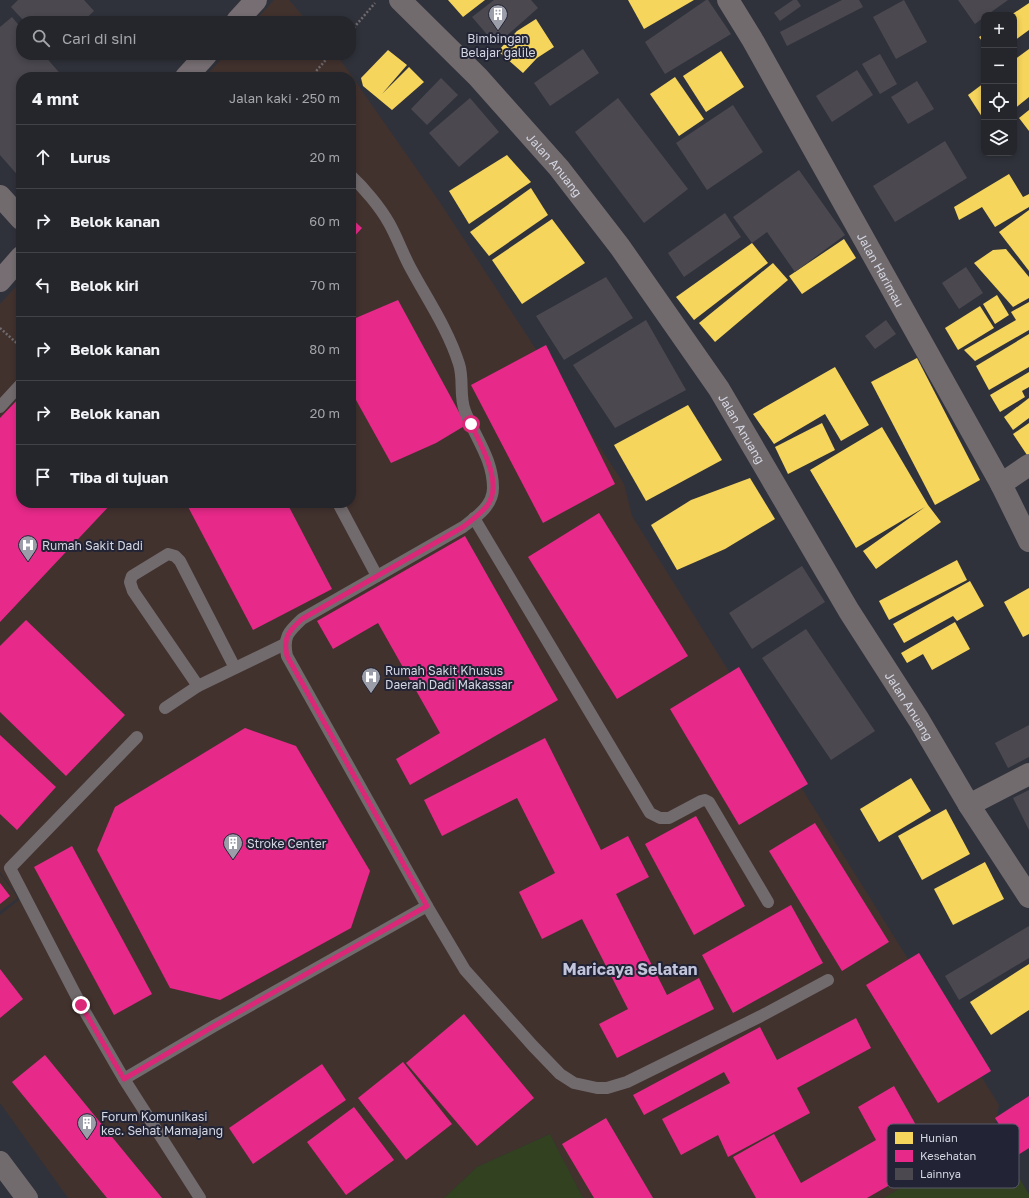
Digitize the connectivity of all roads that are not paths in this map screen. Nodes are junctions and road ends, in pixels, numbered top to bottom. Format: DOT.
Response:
graph roads {
  1 [pos="256,0"];
  2 [pos="400,0"];
  3 [pos="728,0"];
  4 [pos="242,16"];
  5 [pos="201,60"];
  6 [pos="191,72"];
  7 [pos="356,180"];
  8 [pos="0,196"];
  9 [pos="16,214"];
  10 [pos="16,263"];
  11 [pos="0,281"];
  12 [pos="16,389"];
  13 [pos="0,407"];
  14 [pos="1029,465"];
  15 [pos="1001,484"];
  16 [pos="341,508"];
  17 [pos="474,518"];
  18 [pos="1029,541"];
  19 [pos="377,576"];
  20 [pos="285,644"];
  21 [pos="235,668"];
  22 [pos="198,686"];
  23 [pos="165,708"];
  24 [pos="137,737"];
  25 [pos="1029,774"];
  26 [pos="969,805"];
  27 [pos="1029,897"];
  28 [pos="768,902"];
  29 [pos="427,906"];
  30 [pos="828,980"];
  31 [pos="124,1079"];
  32 [pos="0,1162"];
  33 [pos="27,1198"];
  34 [pos="200,1198"];
  1 -- 4 [label="main road"];
  2 -- 26 [label="street, Jalan Anuang"];
  3 -- 15 [label="street, Jalan Harimau"];
  5 -- 6 [label="main road"];
  7 -- 17 [label="lane"];
  8 -- 9 [label="street"];
  10 -- 11 [label="main road"];
  12 -- 13 [label="lane"];
  14 -- 15 [label="street"];
  15 -- 18 [label="street, Jalan Harimau"];
  16 -- 19 [label="lane"];
  17 -- 19 [label="lane"];
  17 -- 28 [label="lane"];
  19 -- 20 [label="lane"];
  20 -- 21 [label="lane"];
  20 -- 29 [label="lane"];
  21 -- 22 [label="lane"];
  21 -- 22 [label="lane"];
  22 -- 23 [label="lane"];
  24 -- 31 [label="lane"];
  25 -- 26 [label="street"];
  26 -- 27 [label="street, Jalan Anuang"];
  29 -- 30 [label="lane"];
  29 -- 31 [label="lane"];
  31 -- 34 [label="lane"];
  32 -- 33 [label="street"];
}
